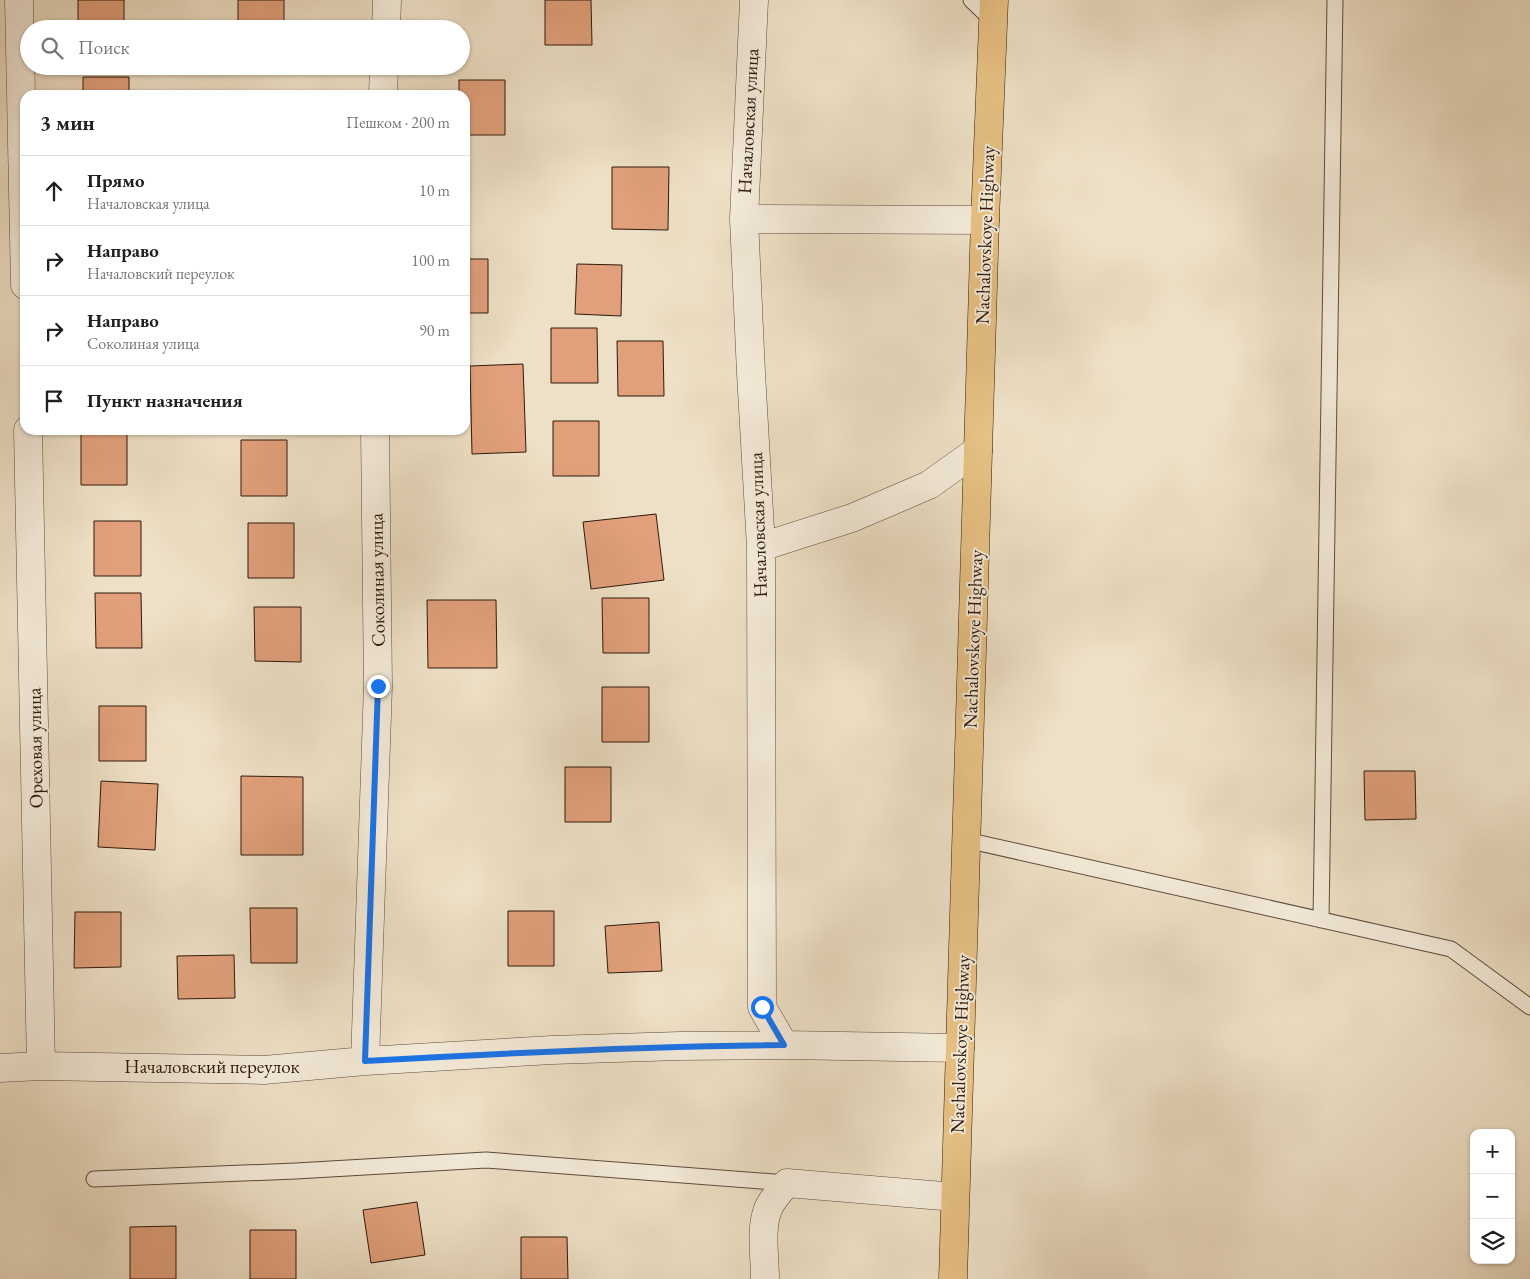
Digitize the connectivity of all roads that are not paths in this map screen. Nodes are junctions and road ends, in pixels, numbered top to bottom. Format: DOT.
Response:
graph roads {
  1 [pos="19,0"];
  2 [pos="388,0"];
  3 [pos="754,0"];
  4 [pos="971,0"];
  5 [pos="1335,0"];
  6 [pos="994,10"];
  7 [pos="387,20"];
  8 [pos="20,48"];
  9 [pos="21,75"];
  10 [pos="384,75"];
  11 [pos="21,90"];
  12 [pos="383,90"];
  13 [pos="744,219"];
  14 [pos="985,220"];
  15 [pos="28,435"];
  16 [pos="375,435"];
  17 [pos="978,450"];
  18 [pos="761,547"];
  19 [pos="966,840"];
  20 [pos="1321,920"];
  21 [pos="1530,1007"];
  22 [pos="784,1045"];
  23 [pos="960,1048"];
  24 [pos="365,1061"];
  25 [pos="41,1066"];
  26 [pos="0,1068"];
  27 [pos="94,1179"];
  28 [pos="787,1183"];
  29 [pos="956,1197"];
  30 [pos="765,1279"];
  31 [pos="953,1279"];
  1 -- 8 [label="street"];
  2 -- 7 [label="street"];
  3 -- 13 [label="street, Началовская улица"];
  4 -- 6 [label="lane"];
  5 -- 20 [label="lane"];
  6 -- 14 [label="main road, Nachalovskoye Highway"];
  9 -- 11 [label="street"];
  10 -- 12 [label="street"];
  13 -- 14 [label="street"];
  13 -- 18 [label="street, Началовская улица"];
  14 -- 17 [label="main road, Nachalovskoye Highway"];
  15 -- 25 [label="street, Ореховая улица"];
  16 -- 24 [label="street, Соколиная улица"];
  17 -- 18 [label="street"];
  17 -- 19 [label="main road, Nachalovskoye Highway"];
  18 -- 22 [label="street, Началовская улица"];
  19 -- 20 [label="lane"];
  19 -- 23 [label="main road, Nachalovskoye Highway"];
  20 -- 21 [label="lane"];
  22 -- 23 [label="street, Началовский переулок"];
  22 -- 24 [label="street, Началовский переулок"];
  23 -- 29 [label="main road, Nachalovskoye Highway"];
  24 -- 25 [label="street, Началовский переулок"];
  25 -- 26 [label="street, Началовский переулок"];
  27 -- 28 [label="lane"];
  28 -- 29 [label="street"];
  28 -- 30 [label="street"];
  29 -- 31 [label="main road, Nachalovskoye Highway"];
}
